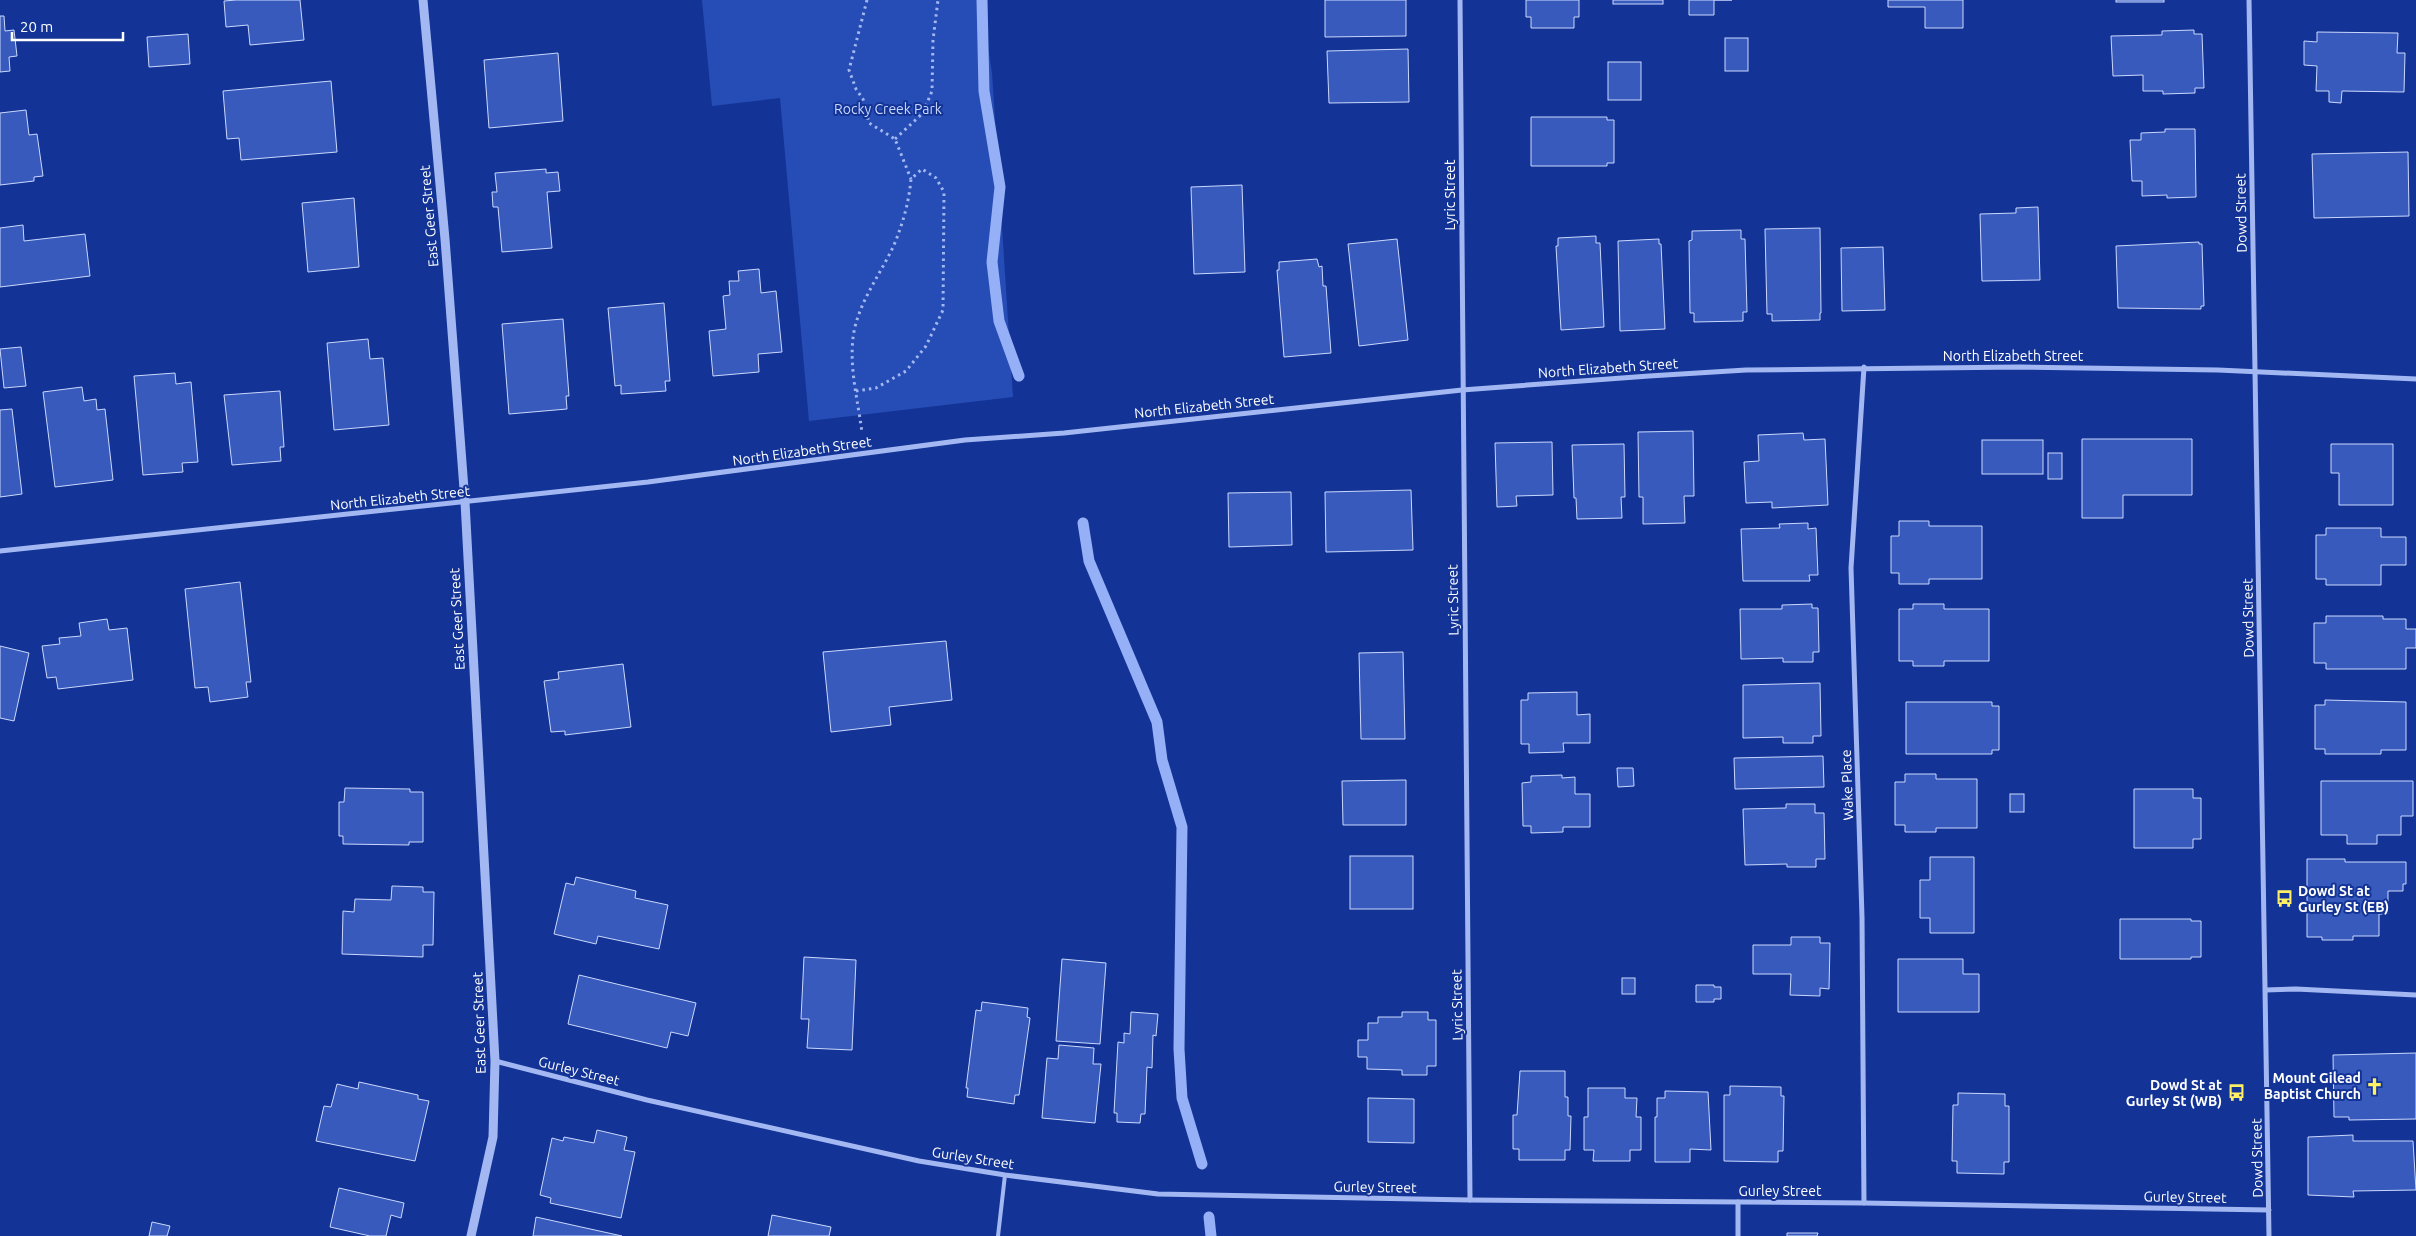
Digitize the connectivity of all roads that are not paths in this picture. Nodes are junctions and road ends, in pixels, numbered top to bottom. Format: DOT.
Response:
graph roads {
  1 [pos="423,0"];
  2 [pos="1460,0"];
  3 [pos="2249,0"];
  4 [pos="1864,367"];
  5 [pos="2256,373"];
  6 [pos="2416,379"];
  7 [pos="1462,390"];
  8 [pos="465,502"];
  9 [pos="0,551"];
  10 [pos="2266,990"];
  11 [pos="2416,994"];
  12 [pos="495,1061"];
  13 [pos="1005,1174"];
  14 [pos="1470,1200"];
  15 [pos="1738,1202"];
  16 [pos="1864,1203"];
  17 [pos="2269,1210"];
  18 [pos="471,1236"];
  19 [pos="998,1236"];
  20 [pos="1738,1236"];
  21 [pos="2269,1236"];
  1 -- 8 [label="street, East Geer Street"];
  2 -- 7 [label="street, Lyric Street"];
  3 -- 5 [label="street, Dowd Street"];
  4 -- 5 [label="street, North Elizabeth Street"];
  4 -- 7 [label="street, North Elizabeth Street"];
  4 -- 16 [label="street, Wake Place"];
  5 -- 6 [label="street, North Elizabeth Street"];
  5 -- 10 [label="street, Dowd Street"];
  7 -- 8 [label="street, North Elizabeth Street"];
  7 -- 14 [label="street, Lyric Street"];
  8 -- 9 [label="street, North Elizabeth Street"];
  8 -- 12 [label="street, East Geer Street"];
  10 -- 11 [label="street"];
  10 -- 17 [label="street, Dowd Street"];
  12 -- 13 [label="street, Gurley Street"];
  12 -- 18 [label="street, East Geer Street"];
  13 -- 14 [label="street, Gurley Street"];
  13 -- 19 [label="lane"];
  14 -- 15 [label="street, Gurley Street"];
  15 -- 16 [label="street, Gurley Street"];
  15 -- 20 [label="street"];
  16 -- 17 [label="street, Gurley Street"];
  17 -- 21 [label="street, Dowd Street"];
}
